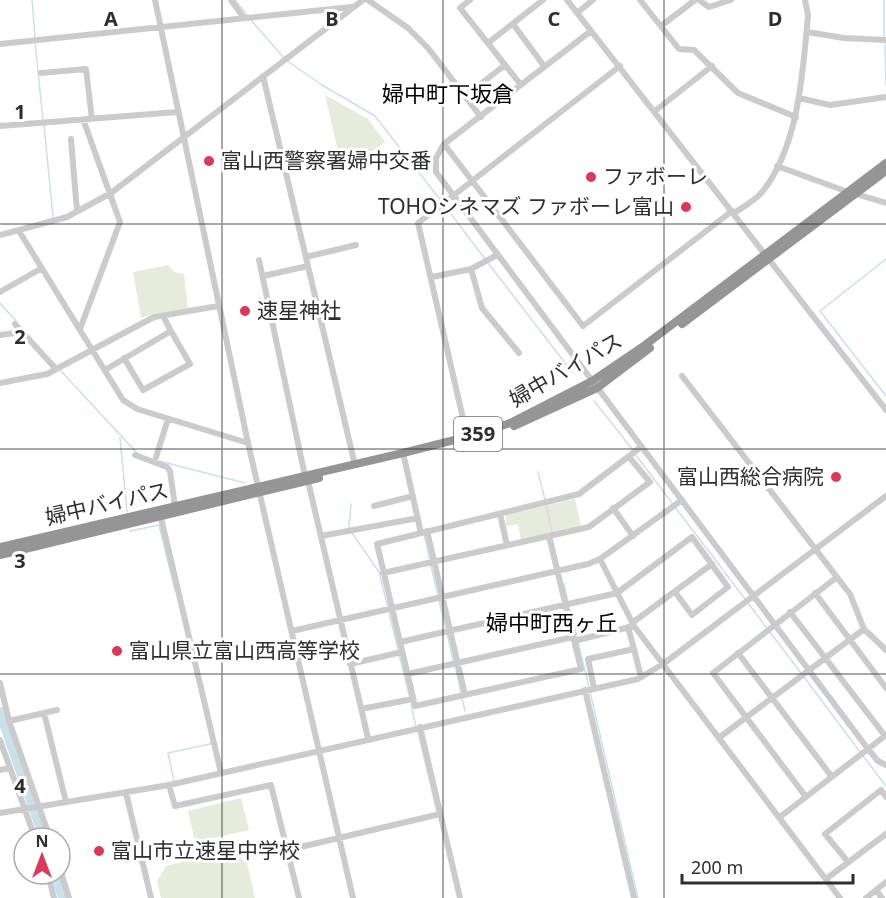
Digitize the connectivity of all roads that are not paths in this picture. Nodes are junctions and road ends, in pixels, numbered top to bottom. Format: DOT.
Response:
graph roads {
  1 [pos="155,0"];
  2 [pos="231,0"];
  3 [pos="363,0"];
  4 [pos="368,0"];
  5 [pos="470,0"];
  6 [pos="543,0"];
  7 [pos="567,0"];
  8 [pos="593,0"];
  9 [pos="640,0"];
  10 [pos="697,0"];
  11 [pos="731,0"];
  12 [pos="805,0"];
  13 [pos="352,7"];
  14 [pos="577,13"];
  15 [pos="245,18"];
  16 [pos="513,24"];
  17 [pos="661,26"];
  18 [pos="160,27"];
  19 [pos="591,31"];
  20 [pos="807,32"];
  21 [pos="886,40"];
  22 [pos="488,43"];
  23 [pos="0,44"];
  24 [pos="505,65"];
  25 [pos="544,66"];
  26 [pos="620,66"];
  27 [pos="712,66"];
  28 [pos="41,73"];
  29 [pos="263,76"];
  30 [pos="521,85"];
  31 [pos="465,96"];
  32 [pos="886,97"];
  33 [pos="799,98"];
  34 [pos="655,111"];
  35 [pos="177,112"];
  36 [pos="481,117"];
  37 [pos="796,117"];
  38 [pos="83,119"];
  39 [pos="92,119"];
  40 [pos="0,126"];
  41 [pos="183,138"];
  42 [pos="71,139"];
  43 [pos="444,144"];
  44 [pos="886,163"];
  45 [pos="777,166"];
  46 [pos="886,171"];
  47 [pos="471,180"];
  48 [pos="111,193"];
  49 [pos="852,193"];
  50 [pos="452,196"];
  51 [pos="886,203"];
  52 [pos="77,212"];
  53 [pos="733,212"];
  54 [pos="19,231"];
  55 [pos="0,235"];
  56 [pos="356,245"];
  57 [pos="496,255"];
  58 [pos="767,256"];
  59 [pos="306,257"];
  60 [pos="259,260"];
  61 [pos="308,266"];
  62 [pos="42,268"];
  63 [pos="471,269"];
  64 [pos="263,276"];
  65 [pos="432,277"];
  66 [pos="0,292"];
  67 [pos="218,306"];
  68 [pos="163,316"];
  69 [pos="15,324"];
  70 [pos="80,329"];
  71 [pos="171,331"];
  72 [pos="22,332"];
  73 [pos="0,335"];
  74 [pos="92,350"];
  75 [pos="519,353"];
  76 [pos="124,358"];
  77 [pos="56,369"];
  78 [pos="105,370"];
  79 [pos="682,376"];
  80 [pos="0,383"];
  81 [pos="594,384"];
  82 [pos="886,410"];
  83 [pos="168,419"];
  84 [pos="465,427"];
  85 [pos="248,443"];
  86 [pos="641,447"];
  87 [pos="135,455"];
  88 [pos="156,457"];
  89 [pos="404,457"];
  90 [pos="629,457"];
  91 [pos="355,465"];
  92 [pos="306,478"];
  93 [pos="259,491"];
  94 [pos="413,496"];
  95 [pos="886,496"];
  96 [pos="682,500"];
  97 [pos="375,506"];
  98 [pos="175,507"];
  99 [pos="613,508"];
  100 [pos="500,514"];
  101 [pos="161,518"];
  102 [pos="418,518"];
  103 [pos="423,530"];
  104 [pos="321,536"];
  105 [pos="549,536"];
  106 [pos="633,536"];
  107 [pos="507,545"];
  108 [pos="0,547"];
  109 [pos="816,549"];
  110 [pos="0,555"];
  111 [pos="600,559"];
  112 [pos="434,562"];
  113 [pos="712,564"];
  114 [pos="558,572"];
  115 [pos="383,573"];
  116 [pos="837,577"];
  117 [pos="675,592"];
  118 [pos="617,593"];
  119 [pos="815,593"];
  120 [pos="753,596"];
  121 [pos="442,598"];
  122 [pos="566,606"];
  123 [pos="392,609"];
  124 [pos="790,612"];
  125 [pos="340,621"];
  126 [pos="774,623"];
  127 [pos="631,625"];
  128 [pos="864,629"];
  129 [pos="292,631"];
  130 [pos="450,631"];
  131 [pos="573,639"];
  132 [pos="850,640"];
  133 [pos="400,642"];
  134 [pos="634,649"];
  135 [pos="886,650"];
  136 [pos="402,652"];
  137 [pos="738,652"];
  138 [pos="826,658"];
  139 [pos="457,663"];
  140 [pos="350,664"];
  141 [pos="663,664"];
  142 [pos="810,670"];
  143 [pos="408,674"];
  144 [pos="641,677"];
  145 [pos="0,683"];
  146 [pos="594,688"];
  147 [pos="886,688"];
  148 [pos="585,690"];
  149 [pos="465,695"];
  150 [pos="1,697"];
  151 [pos="773,698"];
  152 [pos="414,699"];
  153 [pos="361,709"];
  154 [pos="57,710"];
  155 [pos="44,713"];
  156 [pos="746,718"];
  157 [pos="9,721"];
  158 [pos="420,727"];
  159 [pos="886,736"];
  160 [pos="720,737"];
  161 [pos="368,738"];
  162 [pos="0,740"];
  163 [pos="868,749"];
  164 [pos="319,750"];
  165 [pos="886,765"];
  166 [pos="10,768"];
  167 [pos="0,770"];
  168 [pos="221,772"];
  169 [pos="832,777"];
  170 [pos="169,785"];
  171 [pos="126,793"];
  172 [pos="806,797"];
  173 [pos="886,797"];
  174 [pos="66,802"];
  175 [pos="41,806"];
  176 [pos="26,809"];
  177 [pos="0,813"];
  178 [pos="440,814"];
  179 [pos="780,817"];
  180 [pos="31,826"];
  181 [pos="47,826"];
  182 [pos="886,834"];
  183 [pos="339,837"];
  184 [pos="288,850"];
  185 [pos="848,862"];
  186 [pos="826,879"];
  187 [pos="886,882"];
  188 [pos="876,890"];
  189 [pos="151,898"];
  190 [pos="299,898"];
  191 [pos="353,898"];
  192 [pos="460,898"];
  193 [pos="634,898"];
  194 [pos="840,898"];
  195 [pos="866,898"];
  196 [pos="882,898"];
  1 -- 18 [label="street"];
  2 -- 15 [label="street"];
  3 -- 13 [label="street"];
  4 -- 31 [label="street"];
  5 -- 22 [label="street"];
  6 -- 16 [label="street"];
  7 -- 14 [label="street"];
  8 -- 14 [label="street"];
  9 -- 17 [label="street"];
  10 -- 11 [label="street"];
  10 -- 17 [label="street"];
  12 -- 20 [label="street"];
  13 -- 15 [label="street"];
  13 -- 29 [label="street"];
  14 -- 19 [label="street"];
  15 -- 18 [label="street"];
  16 -- 22 [label="street"];
  16 -- 25 [label="street"];
  17 -- 27 [label="street"];
  18 -- 23 [label="street"];
  18 -- 35 [label="street"];
  19 -- 25 [label="street"];
  19 -- 26 [label="street"];
  20 -- 21 [label="street"];
  20 -- 33 [label="street"];
  22 -- 24 [label="street"];
  24 -- 30 [label="street"];
  24 -- 31 [label="street"];
  25 -- 30 [label="street"];
  26 -- 34 [label="street"];
  26 -- 47 [label="street"];
  27 -- 34 [label="street"];
  27 -- 37 [label="street"];
  28 -- 39 [label="street"];
  29 -- 41 [label="street"];
  29 -- 59 [label="street"];
  30 -- 36 [label="street"];
  31 -- 36 [label="street"];
  32 -- 33 [label="street"];
  33 -- 37 [label="street"];
  34 -- 53 [label="street"];
  35 -- 39 [label="street"];
  35 -- 41 [label="street"];
  36 -- 43 [label="street"];
  37 -- 45 [label="street"];
  38 -- 39 [label="street"];
  38 -- 40 [label="street"];
  38 -- 48 [label="street"];
  41 -- 48 [label="street"];
  41 -- 67 [label="street"];
  42 -- 52 [label="street"];
  43 -- 47 [label="street"];
  43 -- 50 [label="street"];
  44 -- 49 [label="highway, 婦中バイパス / 359"];
  45 -- 49 [label="street"];
  45 -- 53 [label="street"];
  46 -- 49 [label="highway, 婦中バイパス / 359"];
  47 -- 50 [label="street"];
  47 -- 53 [label="street"];
  48 -- 52 [label="street"];
  48 -- 70 [label="street"];
  49 -- 51 [label="street"];
  49 -- 58 [label="highway, 婦中バイパス / 359"];
  50 -- 57 [label="street"];
  50 -- 65 [label="street"];
  52 -- 54 [label="street"];
  53 -- 58 [label="street"];
  54 -- 55 [label="street"];
  54 -- 62 [label="street"];
  56 -- 59 [label="street"];
  57 -- 63 [label="street"];
  57 -- 81 [label="street"];
  58 -- 81 [label="highway, 婦中バイパス / 359"];
  58 -- 82 [label="street"];
  59 -- 61 [label="street"];
  60 -- 64 [label="street"];
  61 -- 64 [label="street"];
  61 -- 91 [label="street"];
  62 -- 66 [label="street"];
  62 -- 70 [label="street"];
  63 -- 65 [label="street"];
  63 -- 75 [label="street"];
  64 -- 92 [label="street"];
  65 -- 84 [label="street"];
  67 -- 68 [label="street"];
  67 -- 85 [label="street"];
  68 -- 71 [label="street"];
  68 -- 74 [label="street"];
  69 -- 72 [label="street"];
  70 -- 74 [label="street"];
  71 -- 76 [label="street"];
  71 -- 76 [label="street"];
  72 -- 73 [label="street"];
  72 -- 77 [label="street"];
  74 -- 77 [label="street"];
  74 -- 78 [label="street"];
  76 -- 78 [label="street"];
  77 -- 80 [label="street"];
  78 -- 83 [label="street"];
  79 -- 109 [label="street"];
  81 -- 86 [label="street"];
  81 -- 89 [label="highway, 婦中バイパス / 359"];
  81 -- 91 [label="highway, 婦中バイパス / 359"];
  83 -- 85 [label="street"];
  83 -- 88 [label="street"];
  85 -- 93 [label="street"];
  86 -- 90 [label="street"];
  86 -- 96 [label="street"];
  87 -- 98 [label="street"];
  89 -- 92 [label="highway, 婦中バイパス / 359"];
  89 -- 94 [label="street"];
  90 -- 99 [label="street"];
  90 -- 100 [label="street"];
  91 -- 92 [label="highway, 婦中バイパス / 359"];
  92 -- 93 [label="highway, 婦中バイパス / 359"];
  92 -- 104 [label="street"];
  93 -- 98 [label="highway, 婦中バイパス / 359"];
  93 -- 101 [label="highway, 婦中バイパス / 359"];
  93 -- 129 [label="street"];
  94 -- 97 [label="street"];
  94 -- 102 [label="street"];
  95 -- 109 [label="street"];
  96 -- 106 [label="street"];
  96 -- 120 [label="street"];
  98 -- 108 [label="highway, 婦中バイパス / 359"];
  99 -- 105 [label="street"];
  99 -- 106 [label="street"];
  100 -- 103 [label="street"];
  100 -- 107 [label="street"];
  101 -- 110 [label="highway, 婦中バイパス / 359"];
  101 -- 168 [label="street"];
  102 -- 103 [label="street"];
  102 -- 104 [label="street"];
  103 -- 112 [label="street"];
  103 -- 115 [label="street"];
  104 -- 125 [label="street"];
  105 -- 107 [label="street"];
  105 -- 114 [label="street"];
  106 -- 111 [label="street"];
  107 -- 112 [label="street"];
  109 -- 116 [label="street"];
  109 -- 120 [label="street"];
  111 -- 114 [label="street"];
  111 -- 118 [label="street"];
  112 -- 115 [label="street"];
  112 -- 121 [label="street"];
  113 -- 117 [label="street"];
  113 -- 117 [label="street"];
  113 -- 118 [label="street"];
  114 -- 121 [label="street"];
  114 -- 122 [label="street"];
  115 -- 123 [label="street"];
  116 -- 119 [label="street"];
  116 -- 128 [label="street"];
  117 -- 127 [label="street"];
  118 -- 122 [label="street"];
  118 -- 127 [label="street"];
  119 -- 124 [label="street"];
  119 -- 132 [label="street"];
  120 -- 126 [label="street"];
  120 -- 141 [label="street"];
  121 -- 123 [label="street"];
  121 -- 130 [label="street"];
  122 -- 130 [label="street"];
  122 -- 131 [label="street"];
  123 -- 125 [label="street"];
  123 -- 133 [label="street"];
  124 -- 126 [label="street"];
  124 -- 138 [label="street"];
  125 -- 129 [label="street"];
  125 -- 140 [label="street"];
  126 -- 137 [label="street"];
  126 -- 142 [label="street"];
  127 -- 131 [label="street"];
  127 -- 134 [label="street"];
  127 -- 141 [label="street"];
  128 -- 132 [label="street"];
  128 -- 135 [label="street"];
  129 -- 164 [label="street"];
  130 -- 133 [label="street"];
  130 -- 139 [label="street"];
  131 -- 139 [label="street"];
  131 -- 149 [label="street"];
  132 -- 138 [label="street"];
  132 -- 147 [label="street"];
  133 -- 136 [label="street"];
  134 -- 144 [label="street"];
  134 -- 146 [label="street"];
  136 -- 140 [label="street"];
  136 -- 143 [label="street"];
  137 -- 151 [label="street"];
  137 -- 156 [label="street"];
  138 -- 142 [label="street"];
  138 -- 159 [label="street"];
  139 -- 143 [label="street"];
  139 -- 149 [label="street"];
  140 -- 153 [label="street"];
  141 -- 144 [label="street"];
  141 -- 160 [label="street"];
  142 -- 151 [label="street"];
  142 -- 163 [label="street"];
  143 -- 152 [label="street"];
  144 -- 146 [label="street"];
  145 -- 150 [label="street"];
  146 -- 148 [label="street"];
  148 -- 158 [label="street"];
  148 -- 193 [label="street"];
  149 -- 152 [label="street"];
  150 -- 157 [label="street"];
  151 -- 156 [label="street"];
  151 -- 169 [label="street"];
  152 -- 153 [label="street"];
  153 -- 161 [label="street"];
  154 -- 155 [label="street"];
  155 -- 157 [label="street"];
  155 -- 174 [label="street"];
  156 -- 160 [label="street"];
  156 -- 172 [label="street"];
  157 -- 175 [label="street"];
  158 -- 161 [label="street"];
  158 -- 178 [label="street"];
  159 -- 163 [label="street"];
  160 -- 179 [label="street"];
  161 -- 164 [label="street"];
  162 -- 166 [label="street"];
  163 -- 165 [label="street"];
  163 -- 169 [label="street"];
  164 -- 168 [label="street"];
  164 -- 183 [label="street"];
  166 -- 167 [label="street"];
  166 -- 176 [label="street"];
  168 -- 170 [label="street"];
  169 -- 172 [label="street"];
  170 -- 171 [label="street"];
  170 -- 184 [label="street"];
  171 -- 174 [label="street"];
  171 -- 189 [label="street"];
  172 -- 179 [label="street"];
  173 -- 185 [label="street"];
  174 -- 175 [label="street"];
  175 -- 176 [label="street"];
  175 -- 181 [label="street"];
  176 -- 177 [label="street"];
  176 -- 180 [label="street"];
  178 -- 183 [label="street"];
  178 -- 192 [label="street"];
  179 -- 186 [label="street"];
  182 -- 185 [label="street"];
  183 -- 184 [label="street"];
  183 -- 191 [label="street"];
  184 -- 190 [label="street"];
  185 -- 186 [label="street"];
  186 -- 194 [label="street"];
  187 -- 188 [label="street"];
  188 -- 195 [label="street"];
  188 -- 196 [label="street"];
}
